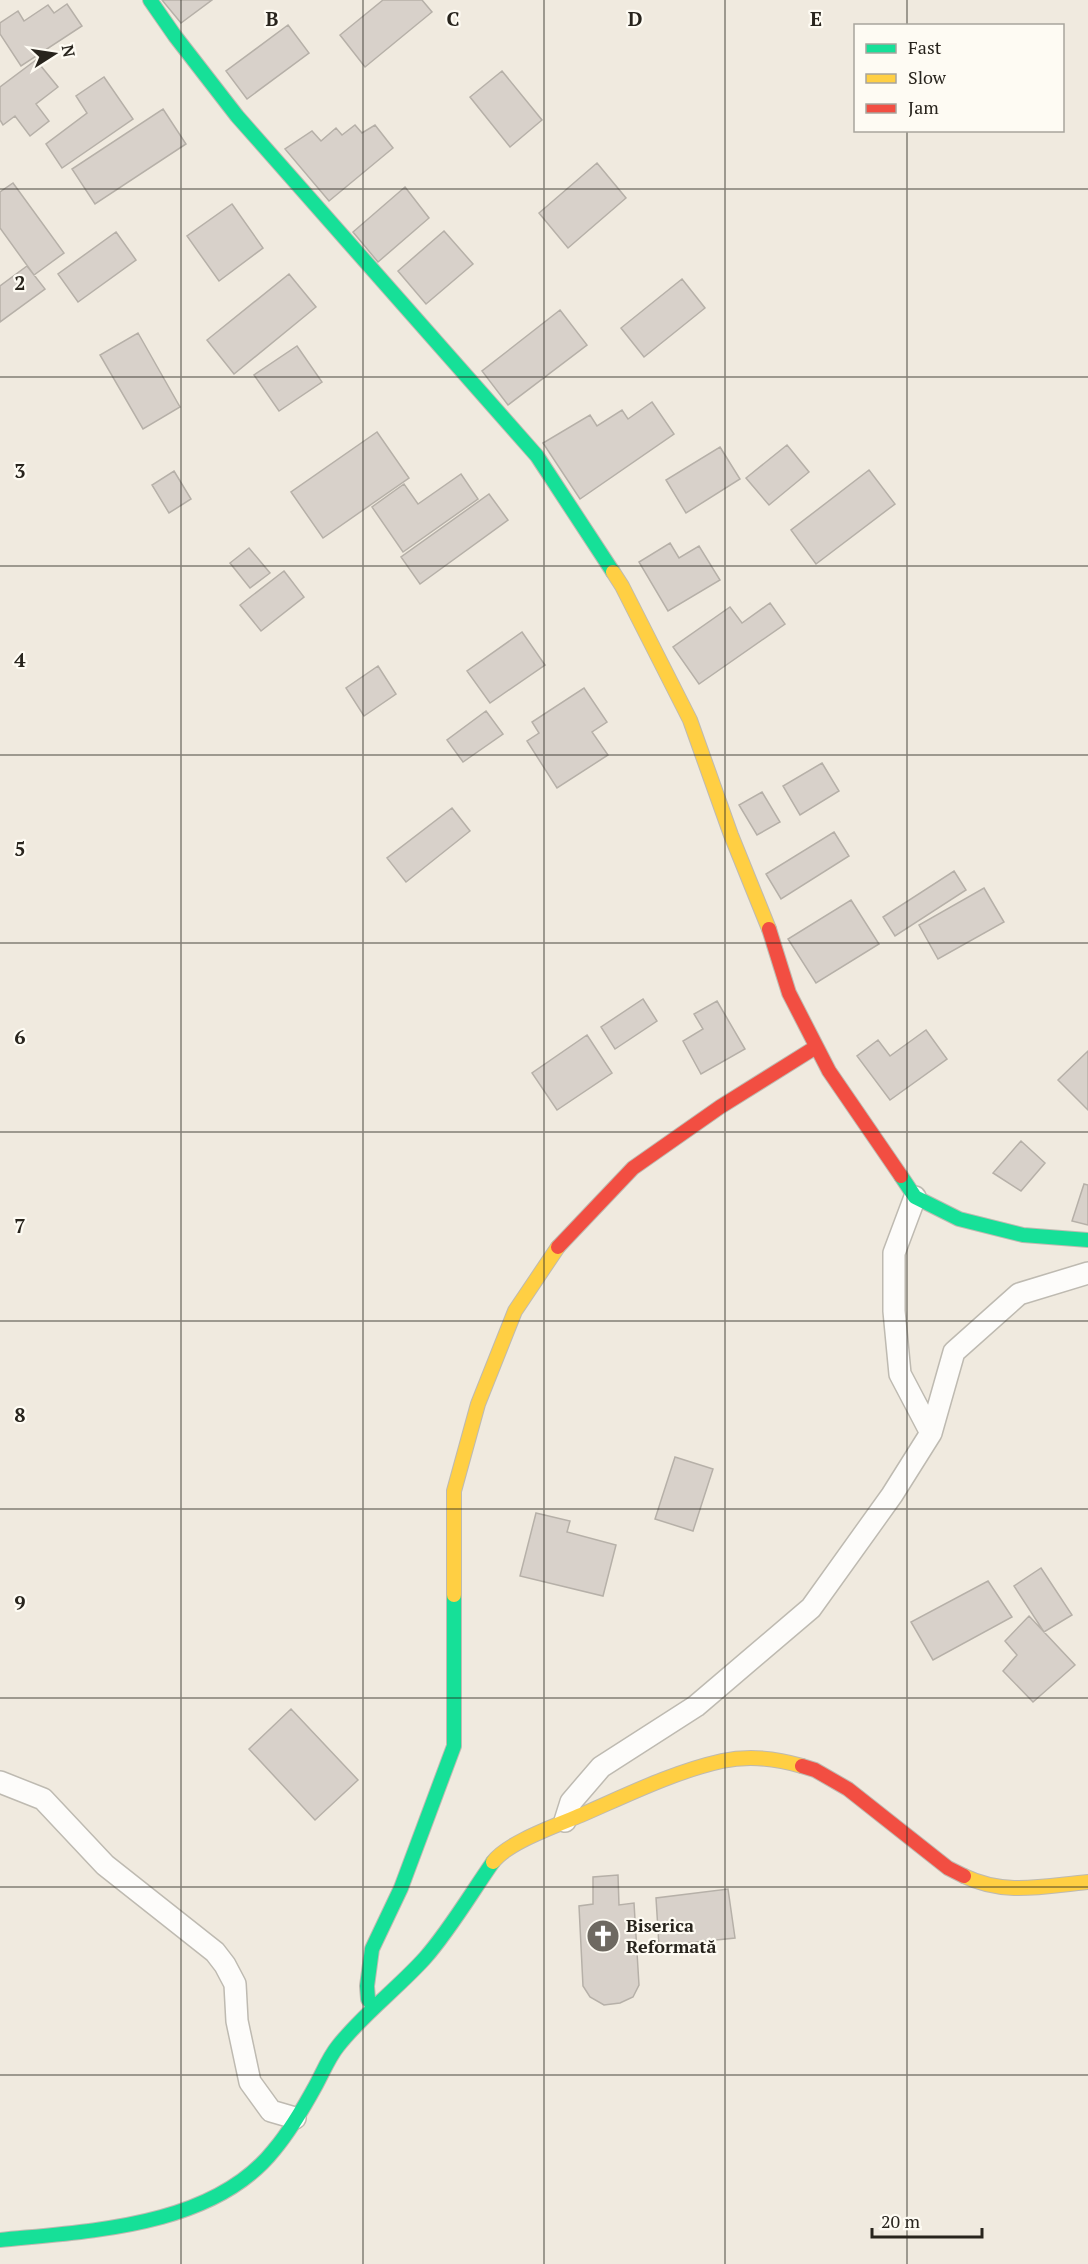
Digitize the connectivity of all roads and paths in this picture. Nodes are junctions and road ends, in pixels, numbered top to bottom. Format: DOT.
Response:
graph roads {
  1 [pos="150,0"];
  2 [pos="816,1047"];
  3 [pos="915,1197"];
  4 [pos="1088,1240"];
  5 [pos="1088,1273"];
  6 [pos="931,1433"];
  7 [pos="0,1782"];
  8 [pos="565,1821"];
  9 [pos="1088,1882"];
  10 [pos="373,2006"];
  11 [pos="295,2118"];
  12 [pos="0,2240"];
  1 -- 2 [label="street"];
  2 -- 3 [label="street"];
  2 -- 10 [label="street"];
  3 -- 4 [label="street"];
  3 -- 6 [label="lane"];
  5 -- 6 [label="lane"];
  6 -- 8 [label="lane"];
  7 -- 11 [label="lane"];
  8 -- 9 [label="street"];
  8 -- 10 [label="street"];
  10 -- 11 [label="street"];
  11 -- 12 [label="street"];
}
